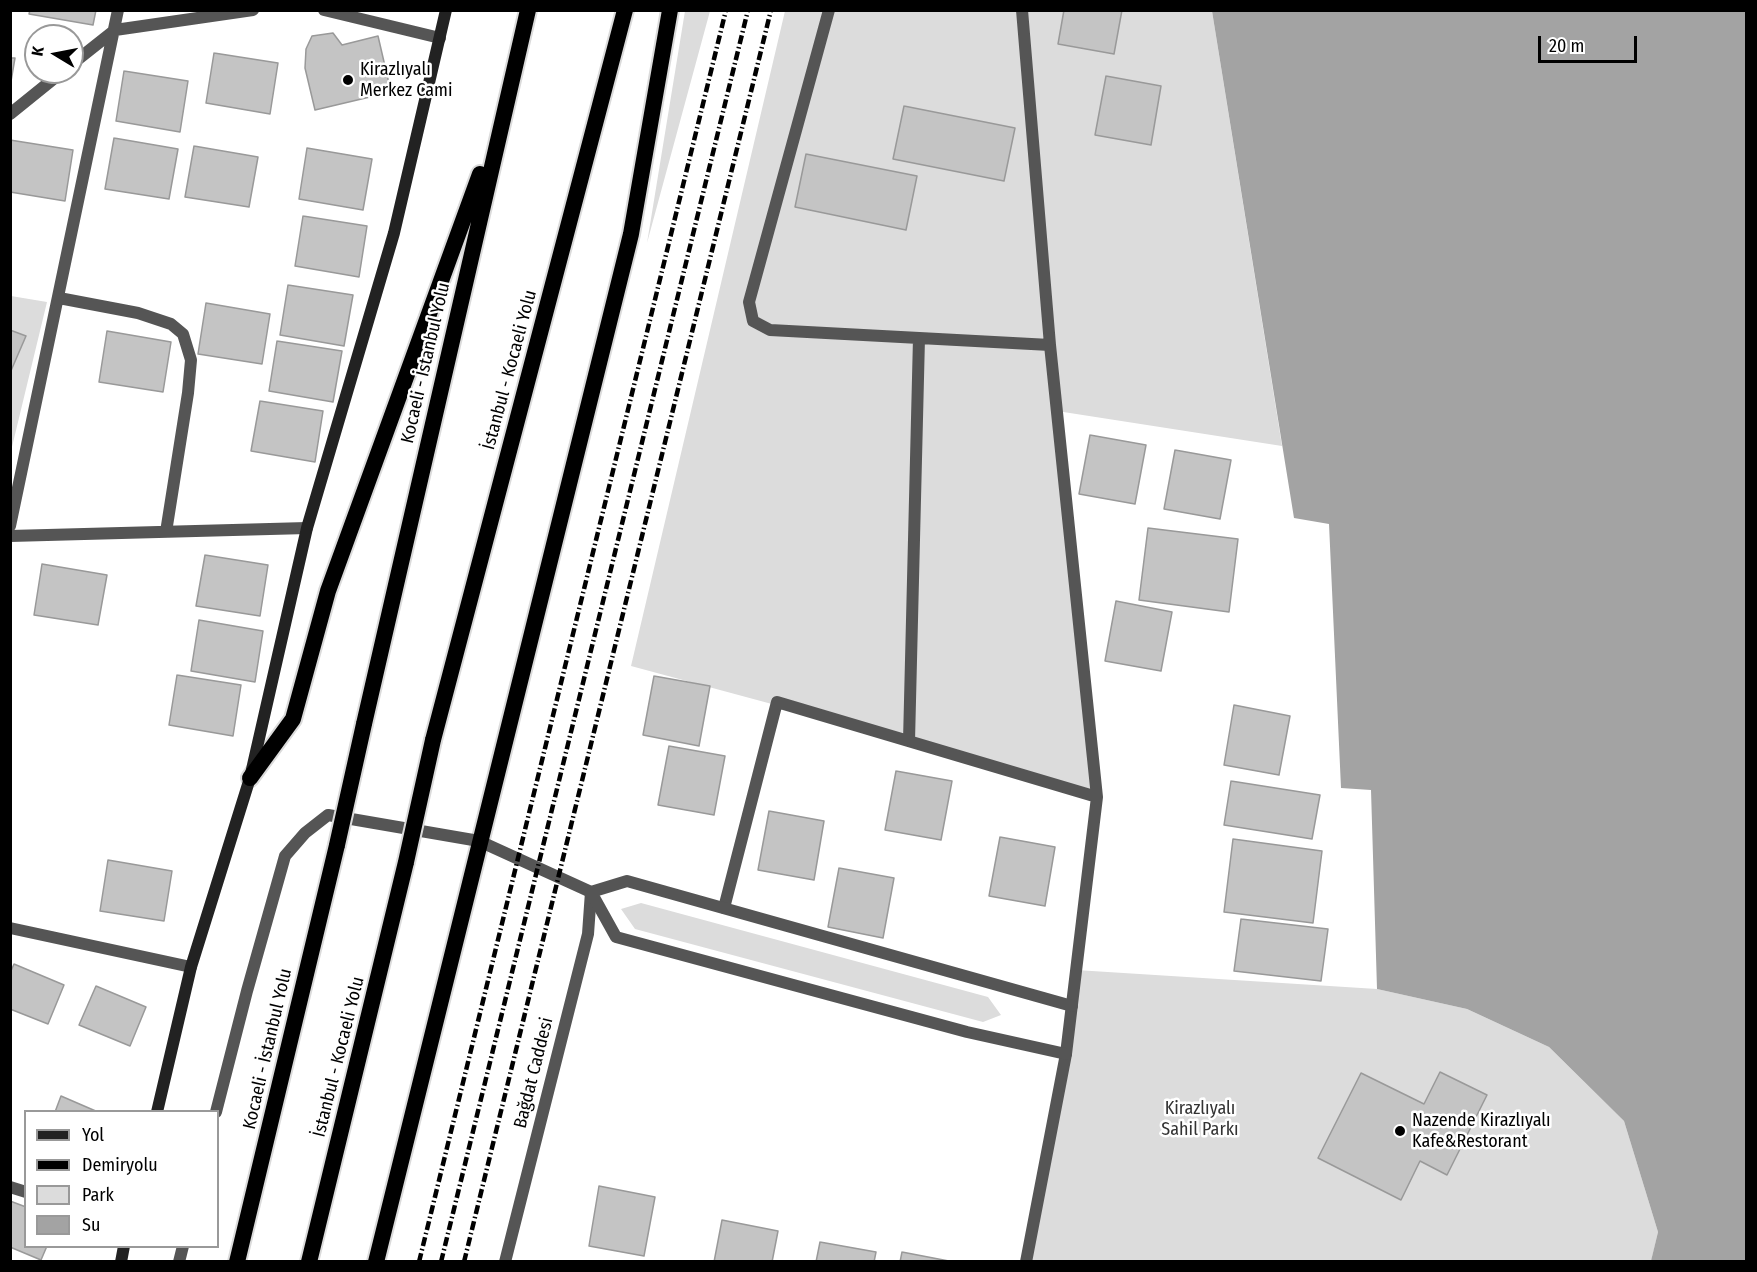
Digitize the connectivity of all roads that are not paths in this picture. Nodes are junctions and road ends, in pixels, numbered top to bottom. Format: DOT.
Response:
graph roads {
  1 [pos="118,10"];
  2 [pos="253,10"];
  3 [pos="324,10"];
  4 [pos="446,10"];
  5 [pos="528,10"];
  6 [pos="625,10"];
  7 [pos="670,10"];
  8 [pos="829,10"];
  9 [pos="1022,10"];
  10 [pos="115,30"];
  11 [pos="440,38"];
  12 [pos="84,55"];
  13 [pos="47,84"];
  14 [pos="504,108"];
  15 [pos="10,114"];
  16 [pos="59,298"];
  17 [pos="919,338"];
  18 [pos="1050,345"];
  19 [pos="10,526"];
  20 [pos="307,528"];
  21 [pos="166,532"];
  22 [pos="10,536"];
  23 [pos="909,741"];
  24 [pos="250,778"];
  25 [pos="1097,797"];
  26 [pos="479,842"];
  27 [pos="591,892"];
  28 [pos="724,908"];
  29 [pos="10,928"];
  30 [pos="191,967"];
  31 [pos="1072,1005"];
  32 [pos="1066,1054"];
  33 [pos="156,1110"];
  34 [pos="217,1110"];
  35 [pos="237,1262"];
  36 [pos="309,1262"];
  37 [pos="376,1262"];
  38 [pos="505,1262"];
  39 [pos="1026,1262"];
  1 -- 10 [label="street"];
  2 -- 10 [label="street"];
  3 -- 11 [label="street"];
  4 -- 11 [label="main road"];
  5 -- 14 [label="highway, Kocaeli - İstanbul Yolu"];
  6 -- 36 [label="highway, İstanbul - Kocaeli Yolu, bridge"];
  7 -- 26 [label="highway"];
  8 -- 17 [label="street"];
  9 -- 18 [label="street"];
  10 -- 12 [label="street"];
  10 -- 16 [label="street"];
  11 -- 20 [label="main road"];
  13 -- 15 [label="street"];
  14 -- 24 [label="highway"];
  14 -- 35 [label="highway, Kocaeli - İstanbul Yolu, bridge"];
  16 -- 19 [label="street"];
  16 -- 21 [label="street"];
  17 -- 18 [label="street"];
  17 -- 23 [label="street"];
  18 -- 25 [label="street"];
  20 -- 21 [label="street"];
  20 -- 24 [label="main road"];
  21 -- 22 [label="street"];
  23 -- 25 [label="street"];
  23 -- 28 [label="street"];
  24 -- 30 [label="main road"];
  25 -- 31 [label="street"];
  26 -- 27 [label="street"];
  26 -- 34 [label="street"];
  26 -- 37 [label="highway"];
  27 -- 28 [label="street"];
  27 -- 32 [label="street"];
  27 -- 38 [label="street, Bağdat Caddesi"];
  28 -- 31 [label="street"];
  29 -- 30 [label="street"];
  30 -- 33 [label="main road"];
  31 -- 32 [label="street"];
  32 -- 39 [label="street"];
}
